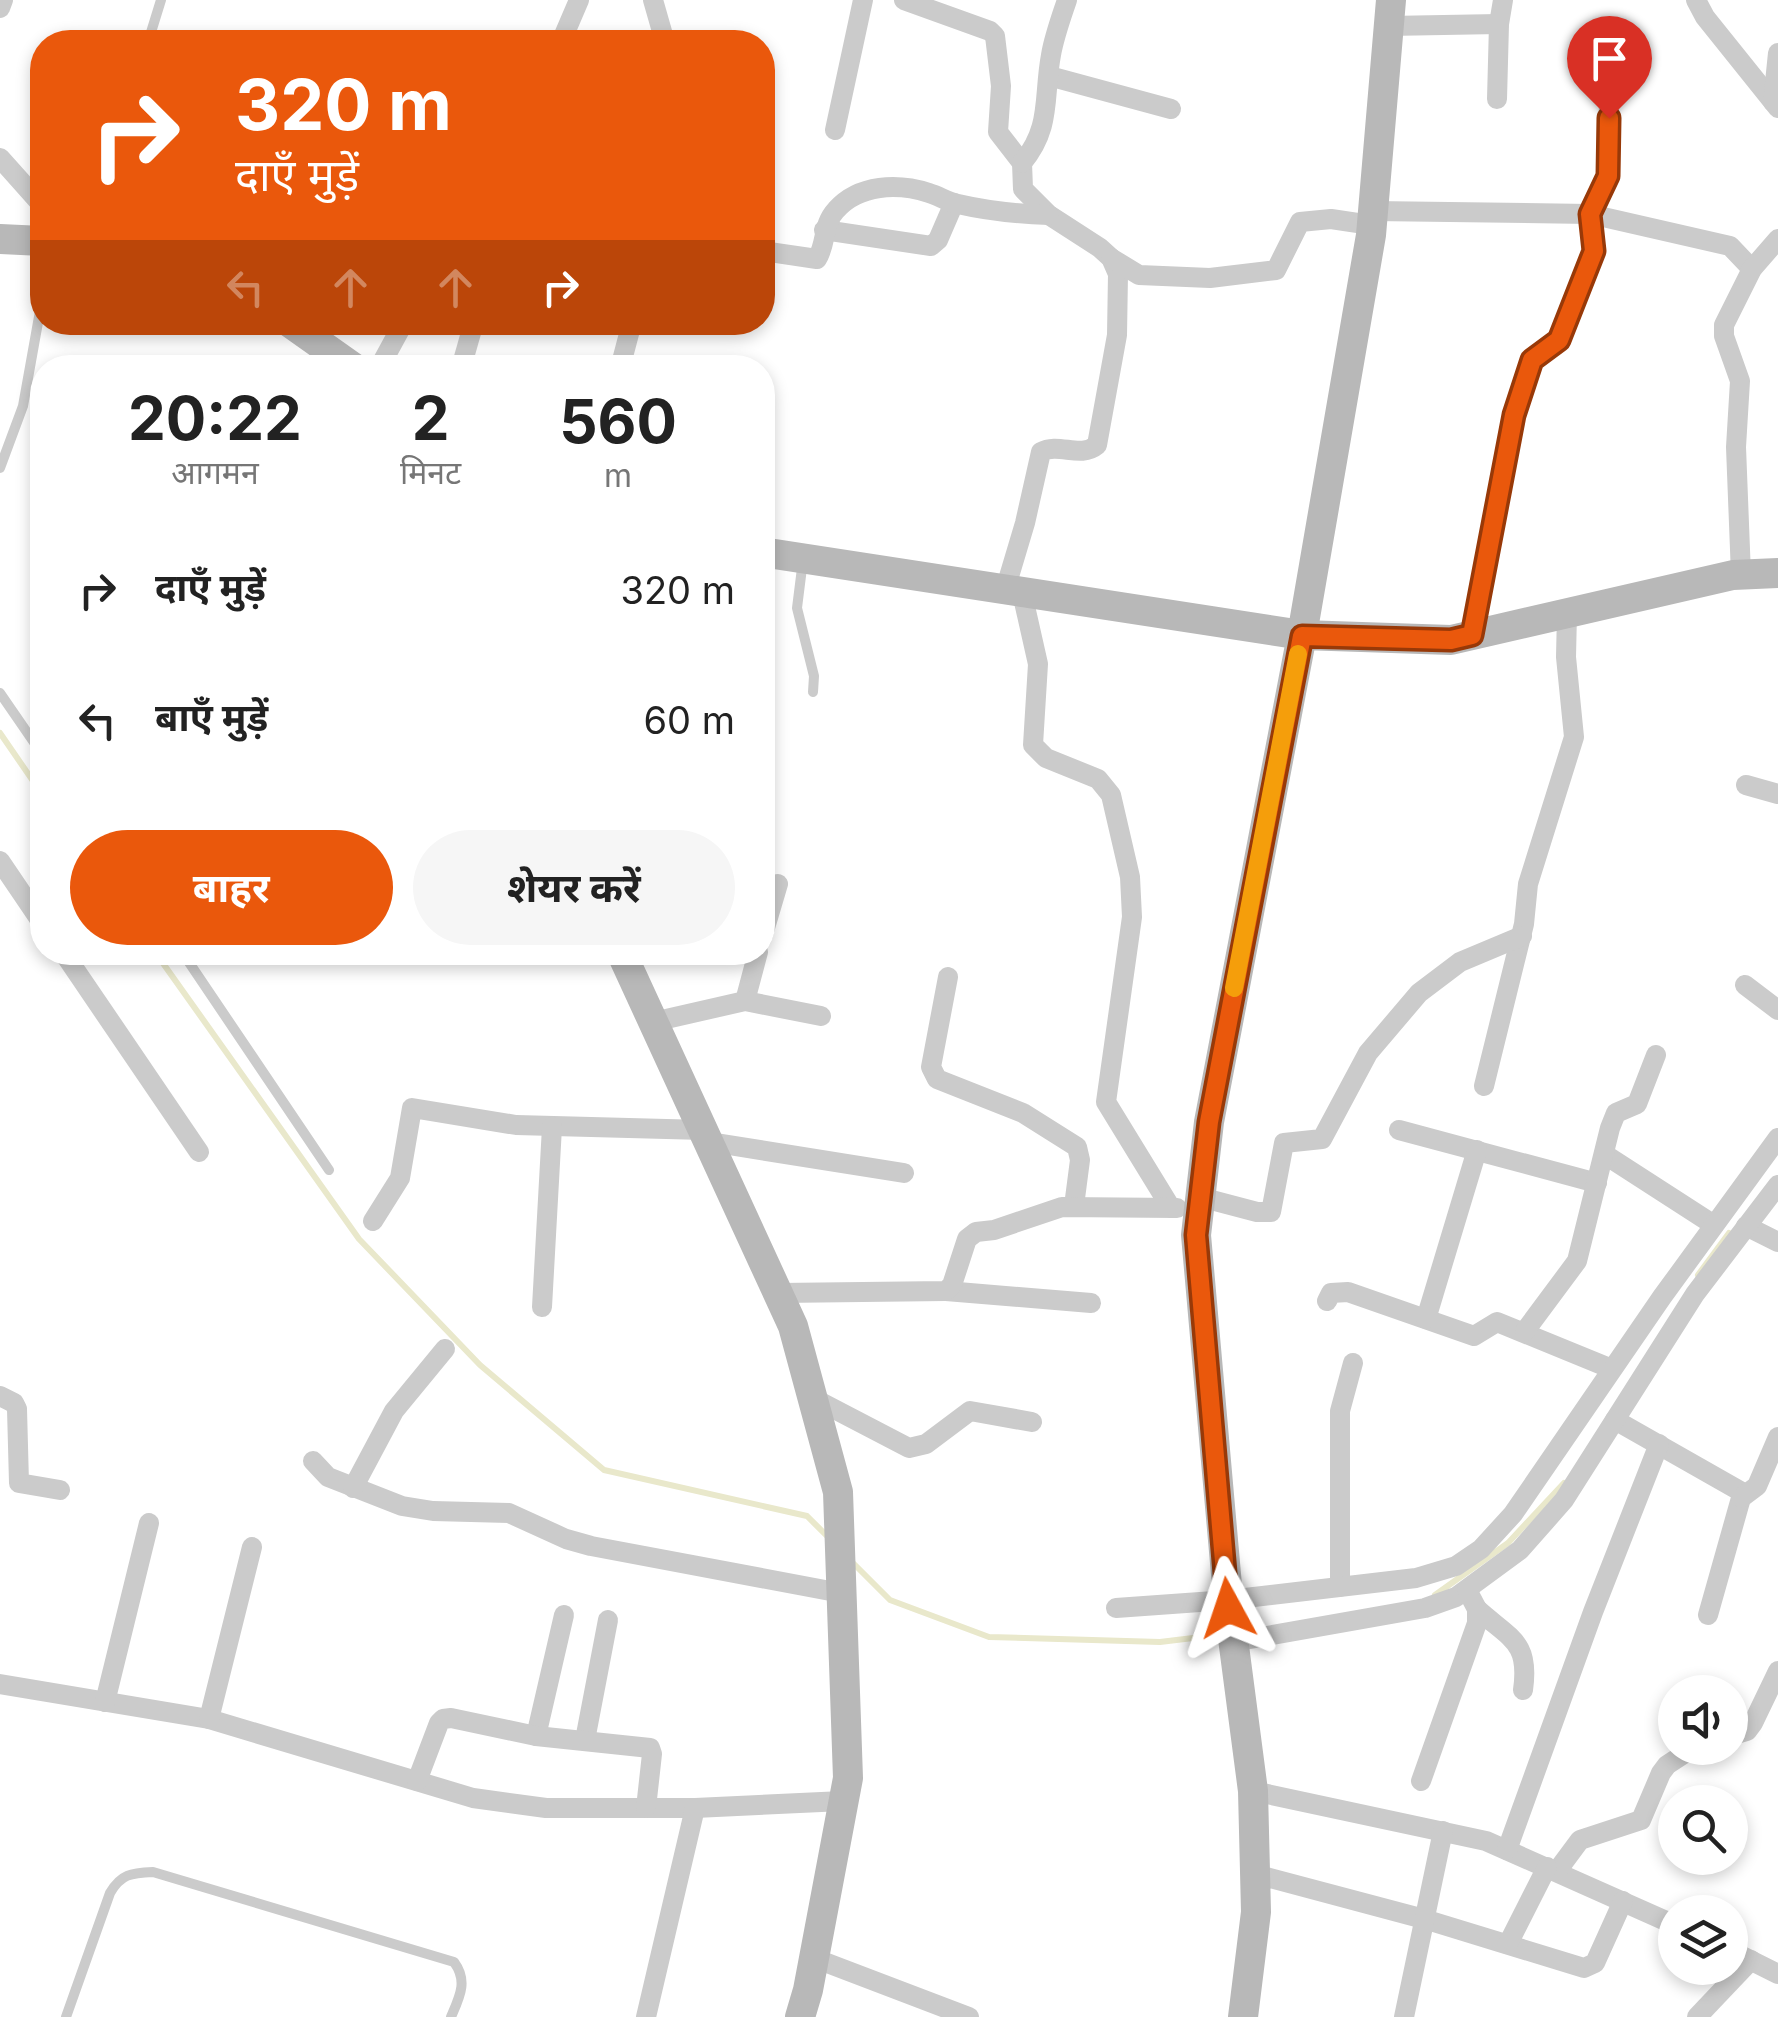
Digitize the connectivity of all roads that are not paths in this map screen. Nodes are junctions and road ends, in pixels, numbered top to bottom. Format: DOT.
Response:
graph roads {
  1 [pos="4,0"];
  2 [pos="161,0"];
  3 [pos="579,0"];
  4 [pos="654,0"];
  5 [pos="863,0"];
  6 [pos="904,0"];
  7 [pos="1066,0"];
  8 [pos="1503,0"];
  9 [pos="1696,0"];
  10 [pos="0,8"];
  11 [pos="1390,13"];
  12 [pos="1499,24"];
  13 [pos="152,30"];
  14 [pos="566,30"];
  15 [pos="662,30"];
  16 [pos="1778,53"];
  17 [pos="1049,76"];
  18 [pos="1610,88"];
  19 [pos="1498,98"];
  20 [pos="1776,105"];
  21 [pos="1171,109"];
  22 [pos="835,130"];
  23 [pos="0,158"];
  24 [pos="1022,163"];
  25 [pos="30,192"];
  26 [pos="954,203"];
  27 [pos="1590,214"];
  28 [pos="1049,215"];
  29 [pos="1372,218"];
  30 [pos="824,230"];
  31 [pos="1778,239"];
  32 [pos="0,240"];
  33 [pos="30,241"];
  34 [pos="775,253"];
  35 [pos="1112,258"];
  36 [pos="1752,269"];
  37 [pos="303,335"];
  38 [pos="323,354"];
  39 [pos="30,371"];
  40 [pos="0,468"];
  41 [pos="775,554"];
  42 [pos="804,559"];
  43 [pos="1778,572"];
  44 [pos="1741,575"];
  45 [pos="1013,592"];
  46 [pos="1567,614"];
  47 [pos="1472,635"];
  48 [pos="1302,636"];
  49 [pos="814,692"];
  50 [pos="0,693"];
  51 [pos="30,737"];
  52 [pos="1746,785"];
  53 [pos="1778,794"];
  54 [pos="0,861"];
  55 [pos="778,884"];
  56 [pos="775,894"];
  57 [pos="30,905"];
  58 [pos="1522,936"];
  59 [pos="72,965"];
  60 [pos="191,965"];
  61 [pos="627,965"];
  62 [pos="755,965"];
  63 [pos="948,978"];
  64 [pos="1745,984"];
  65 [pos="745,1001"];
  66 [pos="1778,1010"];
  67 [pos="821,1016"];
  68 [pos="653,1022"];
  69 [pos="1656,1055"];
  70 [pos="1484,1086"];
  71 [pos="552,1127"];
  72 [pos="1398,1130"];
  73 [pos="707,1136"];
  74 [pos="1778,1138"];
  75 [pos="1477,1150"];
  76 [pos="199,1152"];
  77 [pos="1604,1154"];
  78 [pos="329,1170"];
  79 [pos="904,1173"];
  80 [pos="1597,1183"];
  81 [pos="1778,1184"];
  82 [pos="1190,1204"];
  83 [pos="1074,1206"];
  84 [pos="373,1221"];
  85 [pos="1714,1225"];
  86 [pos="1746,1226"];
  87 [pos="1778,1242"];
  88 [pos="946,1291"];
  89 [pos="778,1294"];
  90 [pos="1328,1300"];
  91 [pos="1091,1304"];
  92 [pos="542,1307"];
  93 [pos="1426,1319"];
  94 [pos="1525,1331"];
  95 [pos="445,1349"];
  96 [pos="1353,1363"];
  97 [pos="1612,1369"];
  98 [pos="0,1396"];
  99 [pos="813,1398"];
  100 [pos="1614,1420"];
  101 [pos="1032,1422"];
  102 [pos="1778,1437"];
  103 [pos="1659,1444"];
  104 [pos="313,1461"];
  105 [pos="353,1488"];
  106 [pos="60,1490"];
  107 [pos="1741,1498"];
  108 [pos="149,1523"];
  109 [pos="252,1547"];
  110 [pos="841,1584"];
  111 [pos="1340,1587"];
  112 [pos="1472,1600"];
  113 [pos="1116,1608"];
  114 [pos="1708,1614"];
  115 [pos="564,1616"];
  116 [pos="608,1620"];
  117 [pos="1230,1621"];
  118 [pos="1778,1671"];
  119 [pos="0,1684"];
  120 [pos="1523,1690"];
  121 [pos="105,1702"];
  122 [pos="209,1719"];
  123 [pos="1748,1730"];
  124 [pos="536,1736"];
  125 [pos="585,1740"];
  126 [pos="1667,1765"];
  127 [pos="417,1781"];
  128 [pos="1421,1781"];
  129 [pos="1253,1791"];
  130 [pos="844,1801"];
  131 [pos="646,1808"];
  132 [pos="695,1808"];
  133 [pos="1443,1831"];
  134 [pos="1507,1850"];
  135 [pos="1552,1870"];
  136 [pos="1254,1874"];
  137 [pos="1623,1901"];
  138 [pos="1658,1916"];
  139 [pos="1424,1919"];
  140 [pos="1508,1944"];
  141 [pos="814,1958"];
  142 [pos="1748,1959"];
  143 [pos="1751,1960"];
  144 [pos="1777,1968"];
  145 [pos="66,2017"];
  146 [pos="451,2017"];
  147 [pos="646,2017"];
  148 [pos="800,2017"];
  149 [pos="969,2017"];
  150 [pos="1243,2017"];
  151 [pos="1404,2017"];
  152 [pos="1697,2017"];
  1 -- 10 [label="street"];
  2 -- 13 [label="lane"];
  3 -- 14 [label="street"];
  4 -- 15 [label="street"];
  5 -- 22 [label="street"];
  6 -- 24 [label="street"];
  7 -- 17 [label="street"];
  8 -- 12 [label="street"];
  9 -- 20 [label="street"];
  11 -- 12 [label="street"];
  11 -- 29 [label="street"];
  12 -- 19 [label="street"];
  16 -- 20 [label="street"];
  17 -- 21 [label="street"];
  17 -- 24 [label="street"];
  18 -- 27 [label="street"];
  23 -- 25 [label="street"];
  24 -- 28 [label="street"];
  26 -- 28 [label="street"];
  26 -- 30 [label="street"];
  26 -- 30 [label="street"];
  27 -- 29 [label="street"];
  27 -- 36 [label="street"];
  27 -- 47 [label="street"];
  28 -- 35 [label="street"];
  29 -- 35 [label="street"];
  29 -- 48 [label="street"];
  30 -- 34 [label="street"];
  31 -- 36 [label="street"];
  32 -- 33 [label="street"];
  35 -- 45 [label="street"];
  36 -- 44 [label="street"];
  37 -- 38 [label="street"];
  39 -- 40 [label="lane"];
  41 -- 42 [label="street"];
  42 -- 45 [label="street"];
  42 -- 49 [label="lane"];
  43 -- 44 [label="street"];
  44 -- 46 [label="street"];
  45 -- 48 [label="street"];
  45 -- 82 [label="street"];
  46 -- 47 [label="street"];
  46 -- 58 [label="street"];
  47 -- 48 [label="street"];
  48 -- 82 [label="street"];
  50 -- 51 [label="lane"];
  52 -- 53 [label="street"];
  54 -- 57 [label="street"];
  55 -- 56 [label="street"];
  58 -- 70 [label="street"];
  58 -- 82 [label="street"];
  59 -- 76 [label="street"];
  60 -- 78 [label="lane"];
  61 -- 68 [label="street"];
  62 -- 65 [label="street"];
  63 -- 83 [label="street"];
  64 -- 66 [label="street"];
  65 -- 67 [label="street"];
  65 -- 68 [label="street"];
  68 -- 73 [label="street"];
  69 -- 77 [label="street"];
  71 -- 73 [label="street"];
  71 -- 84 [label="street"];
  71 -- 92 [label="street"];
  72 -- 75 [label="street"];
  73 -- 79 [label="street"];
  73 -- 89 [label="street"];
  74 -- 85 [label="street"];
  75 -- 80 [label="street"];
  75 -- 93 [label="street"];
  77 -- 80 [label="street"];
  77 -- 85 [label="street"];
  80 -- 94 [label="street"];
  81 -- 86 [label="street"];
  82 -- 83 [label="street"];
  82 -- 117 [label="street"];
  83 -- 88 [label="street"];
  85 -- 97 [label="street"];
  86 -- 87 [label="street"];
  86 -- 100 [label="street"];
  88 -- 89 [label="street"];
  88 -- 91 [label="street"];
  89 -- 99 [label="street"];
  90 -- 93 [label="street"];
  93 -- 94 [label="street"];
  94 -- 97 [label="street"];
  95 -- 105 [label="street"];
  96 -- 111 [label="street"];
  97 -- 111 [label="street"];
  98 -- 106 [label="street"];
  99 -- 101 [label="street"];
  99 -- 110 [label="street"];
  100 -- 103 [label="street"];
  100 -- 112 [label="street"];
  102 -- 107 [label="street"];
  103 -- 107 [label="street"];
  103 -- 134 [label="street"];
  104 -- 105 [label="street"];
  105 -- 110 [label="street"];
  107 -- 114 [label="street"];
  108 -- 121 [label="street"];
  109 -- 122 [label="street"];
  110 -- 130 [label="street"];
  111 -- 117 [label="street"];
  112 -- 117 [label="street"];
  112 -- 120 [label="street"];
  112 -- 128 [label="street"];
  113 -- 117 [label="street"];
  115 -- 124 [label="street"];
  116 -- 125 [label="street"];
  117 -- 129 [label="street"];
  118 -- 123 [label="street"];
  119 -- 121 [label="street"];
  121 -- 122 [label="street"];
  122 -- 127 [label="street"];
  124 -- 125 [label="street"];
  124 -- 127 [label="street"];
  125 -- 131 [label="street"];
  126 -- 135 [label="street"];
  127 -- 131 [label="street"];
  129 -- 133 [label="street"];
  129 -- 136 [label="street"];
  130 -- 132 [label="street"];
  130 -- 141 [label="street"];
  131 -- 132 [label="street"];
  132 -- 147 [label="street"];
  133 -- 134 [label="street"];
  133 -- 139 [label="street"];
  134 -- 135 [label="street"];
  135 -- 137 [label="street"];
  135 -- 140 [label="street"];
  136 -- 139 [label="street"];
  136 -- 150 [label="street"];
  137 -- 138 [label="street"];
  137 -- 140 [label="street"];
  139 -- 140 [label="street"];
  139 -- 151 [label="street"];
  141 -- 148 [label="street"];
  141 -- 149 [label="street"];
  142 -- 143 [label="street"];
  143 -- 144 [label="street"];
  143 -- 152 [label="street"];
  145 -- 146 [label="lane"];
}
